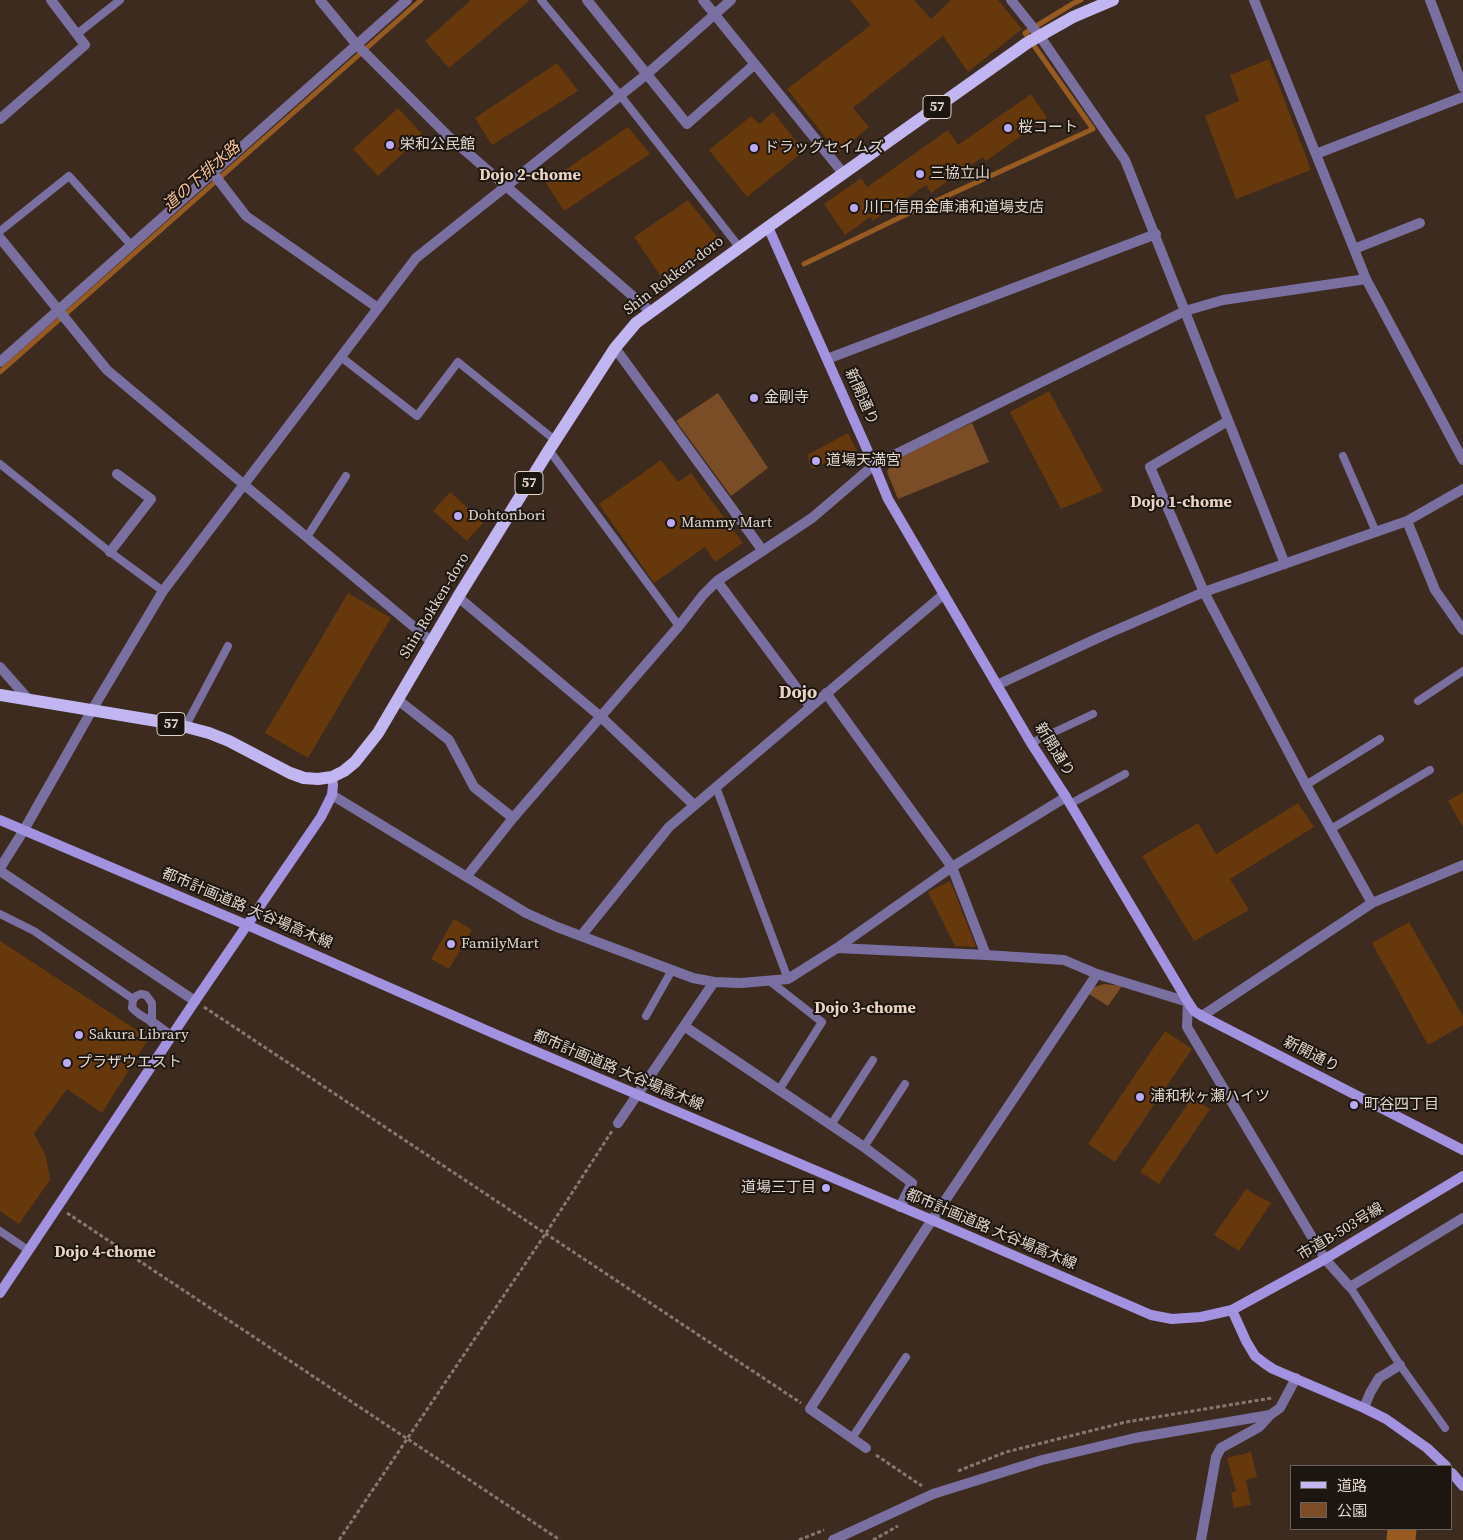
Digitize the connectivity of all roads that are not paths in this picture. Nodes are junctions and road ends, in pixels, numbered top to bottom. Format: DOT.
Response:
graph roads {
  1 [pos="52,0"];
  2 [pos="120,0"];
  3 [pos="320,0"];
  4 [pos="407,0"];
  5 [pos="541,0"];
  6 [pos="587,0"];
  7 [pos="703,0"];
  8 [pos="731,0"];
  9 [pos="1011,0"];
  10 [pos="1113,0"];
  11 [pos="1254,0"];
  12 [pos="1430,0"];
  13 [pos="714,14"];
  14 [pos="76,34"];
  15 [pos="1039,35"];
  16 [pos="357,45"];
  17 [pos="755,64"];
  18 [pos="646,74"];
  19 [pos="1463,87"];
  20 [pos="620,95"];
  21 [pos="1463,97"];
  22 [pos="0,119"];
  23 [pos="1316,154"];
  24 [pos="213,173"];
  25 [pos="843,173"];
  26 [pos="506,185"];
  27 [pos="1420,223"];
  28 [pos="768,226"];
  29 [pos="0,231"];
  30 [pos="1156,234"];
  31 [pos="0,238"];
  32 [pos="131,246"];
  33 [pos="740,248"];
  34 [pos="1354,249"];
  35 [pos="1366,279"];
  36 [pos="378,308"];
  37 [pos="57,310"];
  38 [pos="650,311"];
  39 [pos="1185,311"];
  40 [pos="615,348"];
  41 [pos="341,358"];
  42 [pos="827,359"];
  43 [pos="0,362"];
  44 [pos="1228,421"];
  45 [pos="552,445"];
  46 [pos="1343,456"];
  47 [pos="1463,460"];
  48 [pos="0,464"];
  49 [pos="874,465"];
  50 [pos="117,474"];
  51 [pos="346,476"];
  52 [pos="244,485"];
  53 [pos="1463,488"];
  54 [pos="1407,521"];
  55 [pos="1376,532"];
  56 [pos="307,537"];
  57 [pos="110,552"];
  58 [pos="763,552"];
  59 [pos="1285,564"];
  60 [pos="717,581"];
  61 [pos="163,592"];
  62 [pos="1204,592"];
  63 [pos="944,594"];
  64 [pos="458,598"];
  65 [pos="679,626"];
  66 [pos="1463,630"];
  67 [pos="432,642"];
  68 [pos="228,646"];
  69 [pos="0,667"];
  70 [pos="1463,671"];
  71 [pos="997,685"];
  72 [pos="826,693"];
  73 [pos="0,695"];
  74 [pos="29,700"];
  75 [pos="398,700"];
  76 [pos="1418,701"];
  77 [pos="810,706"];
  78 [pos="92,710"];
  79 [pos="1093,714"];
  80 [pos="601,717"];
  81 [pos="185,727"];
  82 [pos="1380,739"];
  83 [pos="1031,743"];
  84 [pos="1430,770"];
  85 [pos="1125,774"];
  86 [pos="332,777"];
  87 [pos="1306,785"];
  88 [pos="716,787"];
  89 [pos="332,795"];
  90 [pos="1068,801"];
  91 [pos="694,805"];
  92 [pos="514,818"];
  93 [pos="0,820"];
  94 [pos="1331,829"];
  95 [pos="24,830"];
  96 [pos="952,867"];
  97 [pos="1462,869"];
  98 [pos="0,870"];
  99 [pos="467,876"];
  100 [pos="1372,903"];
  101 [pos="0,914"];
  102 [pos="247,925"];
  103 [pos="580,936"];
  104 [pos="837,948"];
  105 [pos="986,955"];
  106 [pos="672,970"];
  107 [pos="1097,974"];
  108 [pos="788,979"];
  109 [pos="714,982"];
  110 [pos="771,982"];
  111 [pos="133,999"];
  112 [pos="194,1000"];
  113 [pos="1188,1002"];
  114 [pos="646,1016"];
  115 [pos="1202,1016"];
  116 [pos="152,1022"];
  117 [pos="684,1026"];
  118 [pos="171,1036"];
  119 [pos="873,1060"];
  120 [pos="904,1084"];
  121 [pos="779,1090"];
  122 [pos="637,1095"];
  123 [pos="618,1123"];
  124 [pos="831,1125"];
  125 [pos="864,1147"];
  126 [pos="1463,1150"];
  127 [pos="1463,1176"];
  128 [pos="900,1207"];
  129 [pos="1463,1218"];
  130 [pos="932,1220"];
  131 [pos="0,1231"];
  132 [pos="28,1250"];
  133 [pos="1325,1259"];
  134 [pos="1350,1287"];
  135 [pos="0,1293"];
  136 [pos="1232,1310"];
  137 [pos="906,1357"];
  138 [pos="1400,1365"];
  139 [pos="1296,1378"];
  140 [pos="1364,1408"];
  141 [pos="1270,1415"];
  142 [pos="1446,1428"];
  143 [pos="852,1438"];
  144 [pos="866,1448"];
  145 [pos="1445,1465"];
  146 [pos="1453,1474"];
  147 [pos="1463,1486"];
  148 [pos="833,1540"];
  149 [pos="1202,1540"];
  1 -- 14 [label="street"];
  2 -- 14 [label="lane"];
  3 -- 16 [label="street"];
  4 -- 16 [label="street"];
  5 -- 20 [label="lane"];
  6 -- 18 [label="street"];
  7 -- 13 [label="street"];
  8 -- 13 [label="street"];
  9 -- 15 [label="street"];
  10 -- 15 [label="main road, Shin Rokken-doro / 57"];
  11 -- 23 [label="street"];
  12 -- 19 [label="street"];
  13 -- 17 [label="street"];
  13 -- 18 [label="street"];
  14 -- 22 [label="street"];
  15 -- 25 [label="main road, Shin Rokken-doro / 57"];
  15 -- 30 [label="street"];
  16 -- 24 [label="street"];
  16 -- 26 [label="street"];
  17 -- 18 [label="street"];
  17 -- 25 [label="street"];
  18 -- 20 [label="street"];
  20 -- 26 [label="street"];
  20 -- 33 [label="lane"];
  21 -- 23 [label="street"];
  23 -- 34 [label="street"];
  24 -- 32 [label="street"];
  24 -- 36 [label="street"];
  25 -- 28 [label="main road, Shin Rokken-doro / 57"];
  26 -- 36 [label="street"];
  26 -- 38 [label="street"];
  27 -- 34 [label="street"];
  28 -- 33 [label="main road, Shin Rokken-doro / 57"];
  28 -- 42 [label="street, 新開通り"];
  29 -- 32 [label="lane"];
  30 -- 39 [label="street"];
  30 -- 42 [label="street"];
  31 -- 37 [label="street"];
  32 -- 37 [label="street"];
  33 -- 38 [label="main road, Shin Rokken-doro / 57"];
  34 -- 35 [label="street"];
  35 -- 39 [label="street"];
  35 -- 47 [label="street"];
  36 -- 41 [label="street"];
  37 -- 43 [label="street"];
  37 -- 52 [label="street"];
  38 -- 40 [label="main road, Shin Rokken-doro / 57"];
  39 -- 44 [label="street"];
  39 -- 49 [label="street"];
  40 -- 45 [label="main road, Shin Rokken-doro / 57"];
  40 -- 58 [label="street"];
  41 -- 45 [label="lane"];
  41 -- 52 [label="street"];
  42 -- 49 [label="street, 新開通り"];
  44 -- 59 [label="street"];
  44 -- 62 [label="street"];
  45 -- 64 [label="main road, Shin Rokken-doro / 57"];
  45 -- 65 [label="lane"];
  46 -- 55 [label="lane"];
  48 -- 57 [label="lane"];
  49 -- 58 [label="street"];
  49 -- 63 [label="street, 新開通り"];
  50 -- 57 [label="street"];
  51 -- 56 [label="lane"];
  52 -- 56 [label="street"];
  52 -- 61 [label="street"];
  53 -- 54 [label="street"];
  54 -- 55 [label="street"];
  54 -- 66 [label="street"];
  55 -- 59 [label="street"];
  56 -- 67 [label="street"];
  57 -- 61 [label="lane"];
  58 -- 60 [label="street"];
  59 -- 62 [label="street"];
  60 -- 65 [label="street"];
  60 -- 77 [label="street"];
  61 -- 78 [label="street"];
  62 -- 71 [label="street"];
  62 -- 87 [label="street"];
  63 -- 71 [label="street, 新開通り"];
  63 -- 72 [label="street"];
  64 -- 67 [label="main road, Shin Rokken-doro / 57"];
  64 -- 80 [label="street"];
  65 -- 80 [label="street"];
  67 -- 75 [label="main road, Shin Rokken-doro / 57"];
  68 -- 81 [label="lane"];
  69 -- 74 [label="street"];
  70 -- 76 [label="lane"];
  71 -- 83 [label="street, 新開通り"];
  72 -- 77 [label="street"];
  72 -- 96 [label="street"];
  73 -- 74 [label="main road, 57"];
  74 -- 78 [label="main road, 57"];
  75 -- 86 [label="main road, Shin Rokken-doro / 57"];
  75 -- 92 [label="street"];
  77 -- 88 [label="street"];
  78 -- 81 [label="main road, 57"];
  78 -- 95 [label="street"];
  79 -- 83 [label="lane"];
  80 -- 91 [label="street"];
  80 -- 92 [label="street"];
  81 -- 86 [label="main road, 57"];
  82 -- 87 [label="lane"];
  83 -- 90 [label="street, 新開通り"];
  84 -- 94 [label="lane"];
  85 -- 90 [label="lane"];
  86 -- 89 [label="street"];
  87 -- 94 [label="street"];
  88 -- 91 [label="street"];
  88 -- 108 [label="lane"];
  89 -- 99 [label="street"];
  89 -- 102 [label="street"];
  90 -- 96 [label="street"];
  90 -- 113 [label="street, 新開通り"];
  91 -- 103 [label="street"];
  92 -- 99 [label="street"];
  93 -- 95 [label="street, 都市計画道路 大谷場高木線"];
  94 -- 100 [label="street"];
  95 -- 98 [label="street"];
  95 -- 102 [label="street, 都市計画道路 大谷場高木線"];
  96 -- 104 [label="street"];
  96 -- 105 [label="street"];
  97 -- 100 [label="street"];
  98 -- 112 [label="street"];
  99 -- 103 [label="street"];
  100 -- 115 [label="street"];
  101 -- 111 [label="lane"];
  102 -- 112 [label="street"];
  102 -- 122 [label="street, 都市計画道路 大谷場高木線"];
  103 -- 106 [label="street"];
  104 -- 105 [label="street"];
  104 -- 108 [label="street"];
  105 -- 107 [label="street"];
  106 -- 109 [label="street"];
  106 -- 114 [label="lane"];
  107 -- 113 [label="street"];
  107 -- 130 [label="street"];
  108 -- 110 [label="street"];
  109 -- 110 [label="street"];
  109 -- 117 [label="street"];
  110 -- 121 [label="lane"];
  111 -- 116 [label="lane"];
  111 -- 116 [label="lane"];
  112 -- 118 [label="street"];
  113 -- 115 [label="street, 新開通り"];
  113 -- 133 [label="street"];
  115 -- 126 [label="street, 新開通り"];
  116 -- 118 [label="street"];
  117 -- 121 [label="street"];
  117 -- 122 [label="street"];
  118 -- 132 [label="street"];
  119 -- 124 [label="lane"];
  120 -- 125 [label="lane"];
  121 -- 124 [label="street"];
  122 -- 123 [label="street"];
  122 -- 128 [label="street, 都市計画道路 大谷場高木線"];
  124 -- 125 [label="street"];
  125 -- 128 [label="street"];
  127 -- 133 [label="street, 市道B-503号線"];
  128 -- 130 [label="street, 都市計画道路 大谷場高木線"];
  129 -- 134 [label="street"];
  130 -- 136 [label="street, 都市計画道路 大谷場高木線"];
  130 -- 143 [label="street"];
  131 -- 132 [label="lane"];
  132 -- 135 [label="street"];
  133 -- 134 [label="street"];
  133 -- 136 [label="street, 市道B-503号線"];
  134 -- 138 [label="lane"];
  136 -- 139 [label="street"];
  137 -- 143 [label="lane"];
  138 -- 140 [label="street"];
  138 -- 142 [label="lane"];
  139 -- 140 [label="street"];
  139 -- 141 [label="street"];
  140 -- 145 [label="street"];
  141 -- 148 [label="street"];
  141 -- 149 [label="street"];
  143 -- 144 [label="street"];
  146 -- 147 [label="street"];
}
